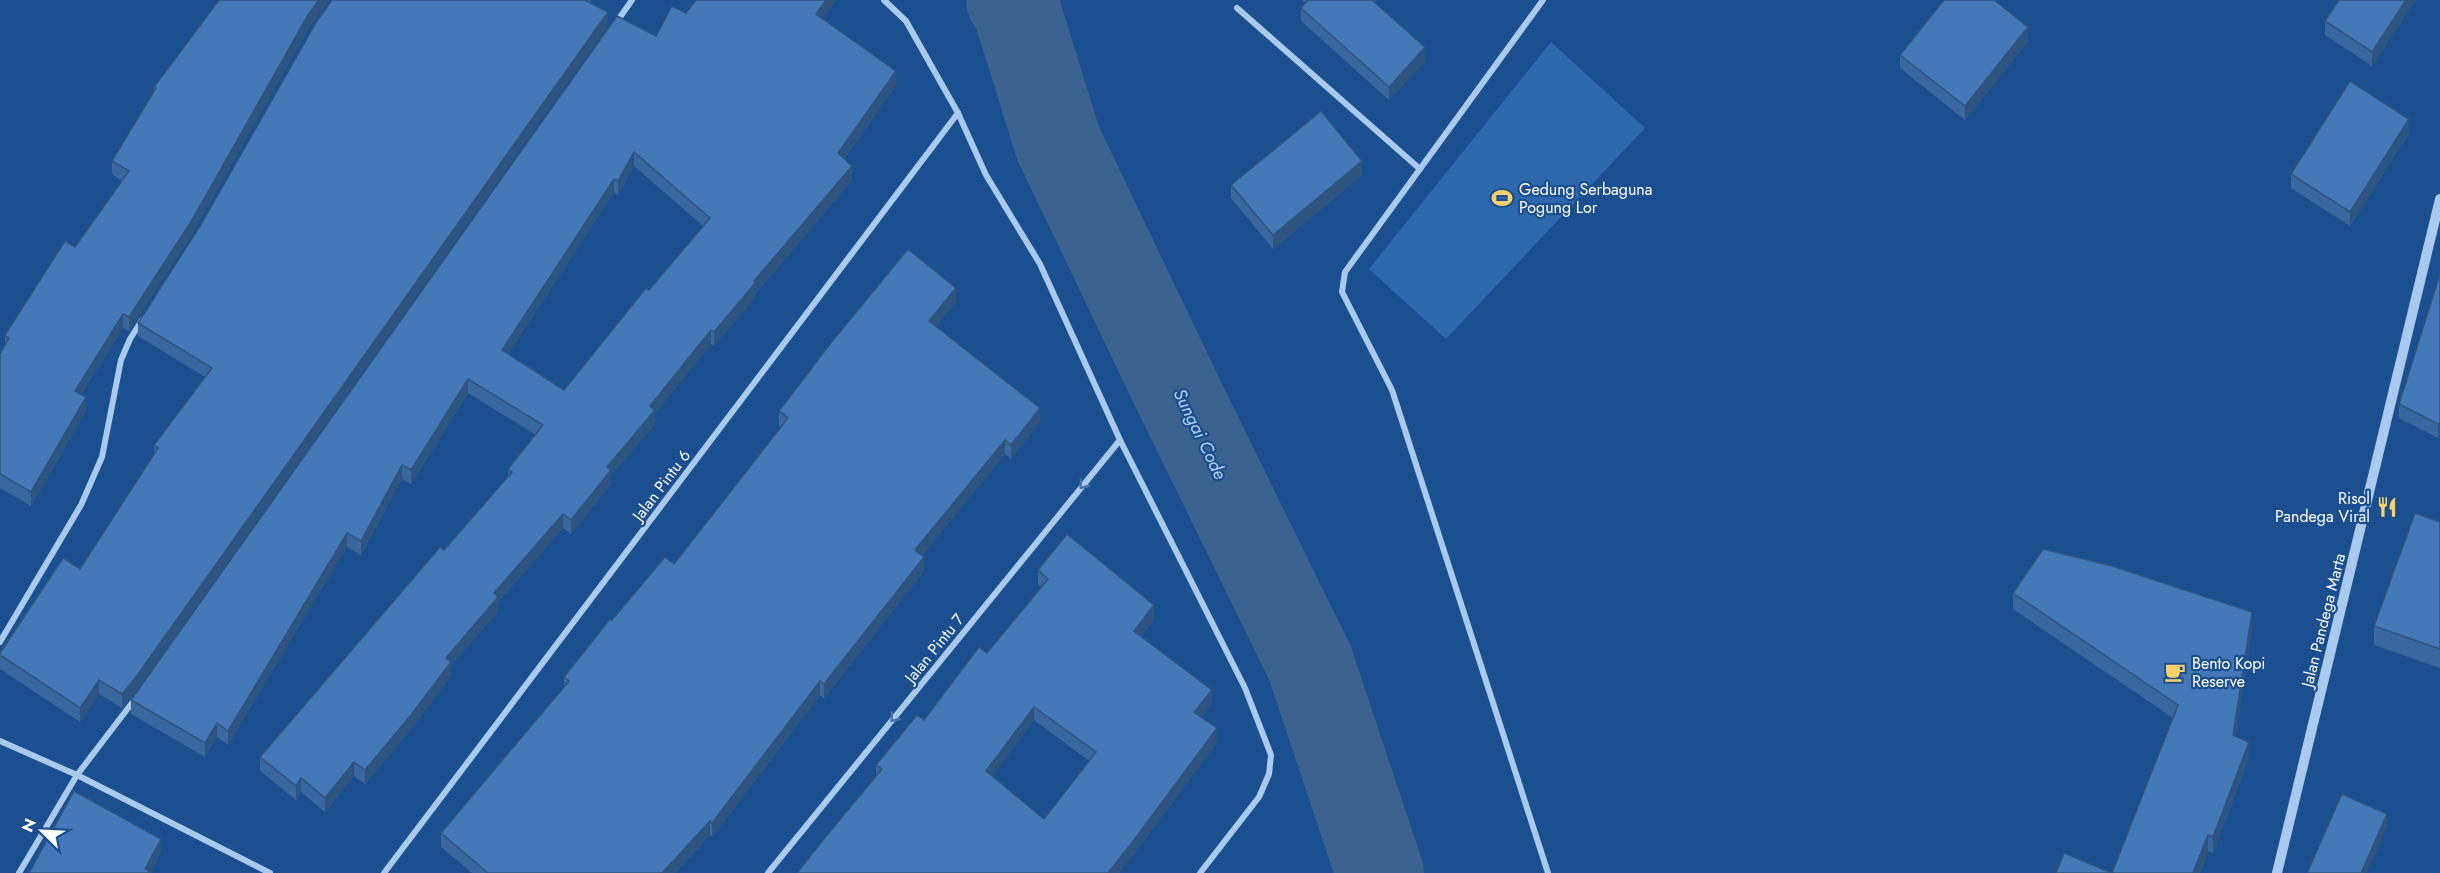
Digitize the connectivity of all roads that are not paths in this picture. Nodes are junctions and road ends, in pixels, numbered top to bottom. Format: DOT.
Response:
graph roads {
  1 [pos="632,0"];
  2 [pos="884,0"];
  3 [pos="1543,0"];
  4 [pos="1237,8"];
  5 [pos="612,29"];
  6 [pos="958,113"];
  7 [pos="1420,169"];
  8 [pos="2440,200"];
  9 [pos="148,311"];
  10 [pos="1120,440"];
  11 [pos="0,642"];
  12 [pos="140,693"];
  13 [pos="0,741"];
  14 [pos="76,775"];
  15 [pos="19,873"];
  16 [pos="270,873"];
  17 [pos="384,873"];
  18 [pos="768,873"];
  19 [pos="1200,873"];
  20 [pos="1548,873"];
  21 [pos="2277,873"];
  1 -- 5 [label="street"];
  2 -- 6 [label="street"];
  3 -- 7 [label="street"];
  4 -- 7 [label="street"];
  6 -- 10 [label="street"];
  6 -- 17 [label="street, Jalan Pintu 6"];
  7 -- 20 [label="street"];
  8 -- 21 [label="street, Jalan Pandega Marta"];
  9 -- 11 [label="street"];
  10 -- 18 [label="street, Jalan Pintu 7, one-way"];
  10 -- 19 [label="street"];
  12 -- 14 [label="street"];
  13 -- 14 [label="street"];
  14 -- 15 [label="street"];
  14 -- 16 [label="street"];
}
